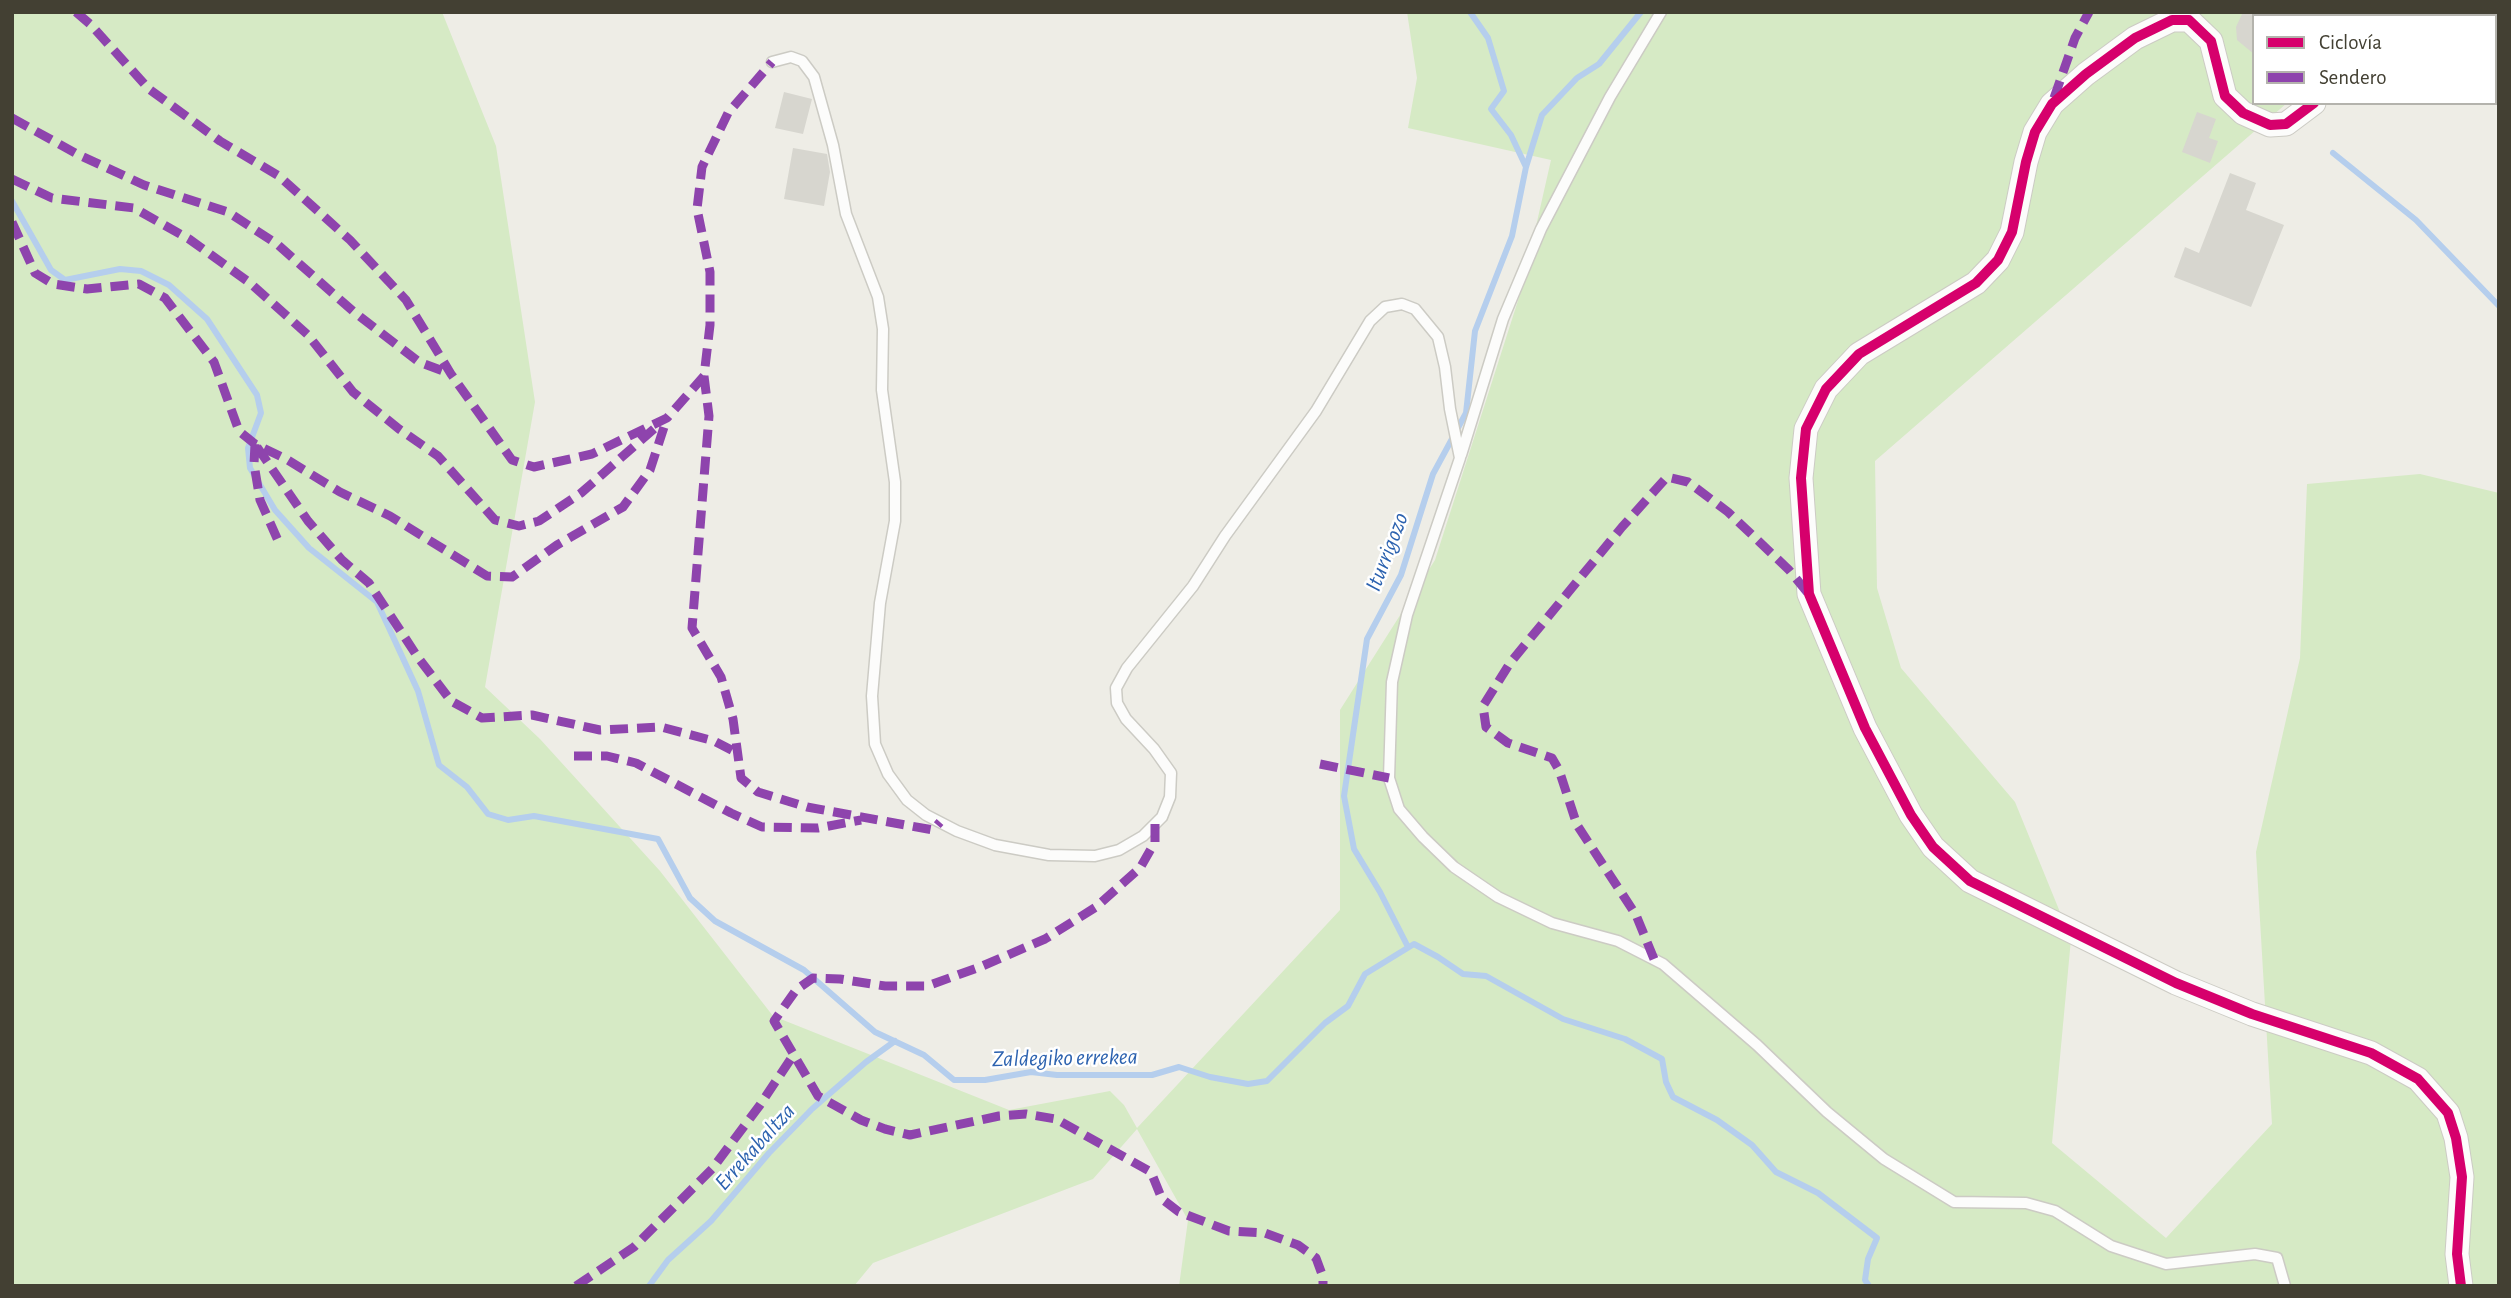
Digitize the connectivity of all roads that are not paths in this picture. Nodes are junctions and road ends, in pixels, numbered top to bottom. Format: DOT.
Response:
graph roads {
  1 [pos="1661,12"];
  2 [pos="772,62"];
  3 [pos="2311,105"];
  4 [pos="1460,458"];
  5 [pos="2285,1286"];
  6 [pos="2460,1286"];
  1 -- 4 [label="lane"];
  2 -- 4 [label="lane"];
  3 -- 6 [label="street"];
  4 -- 5 [label="lane"];
}
